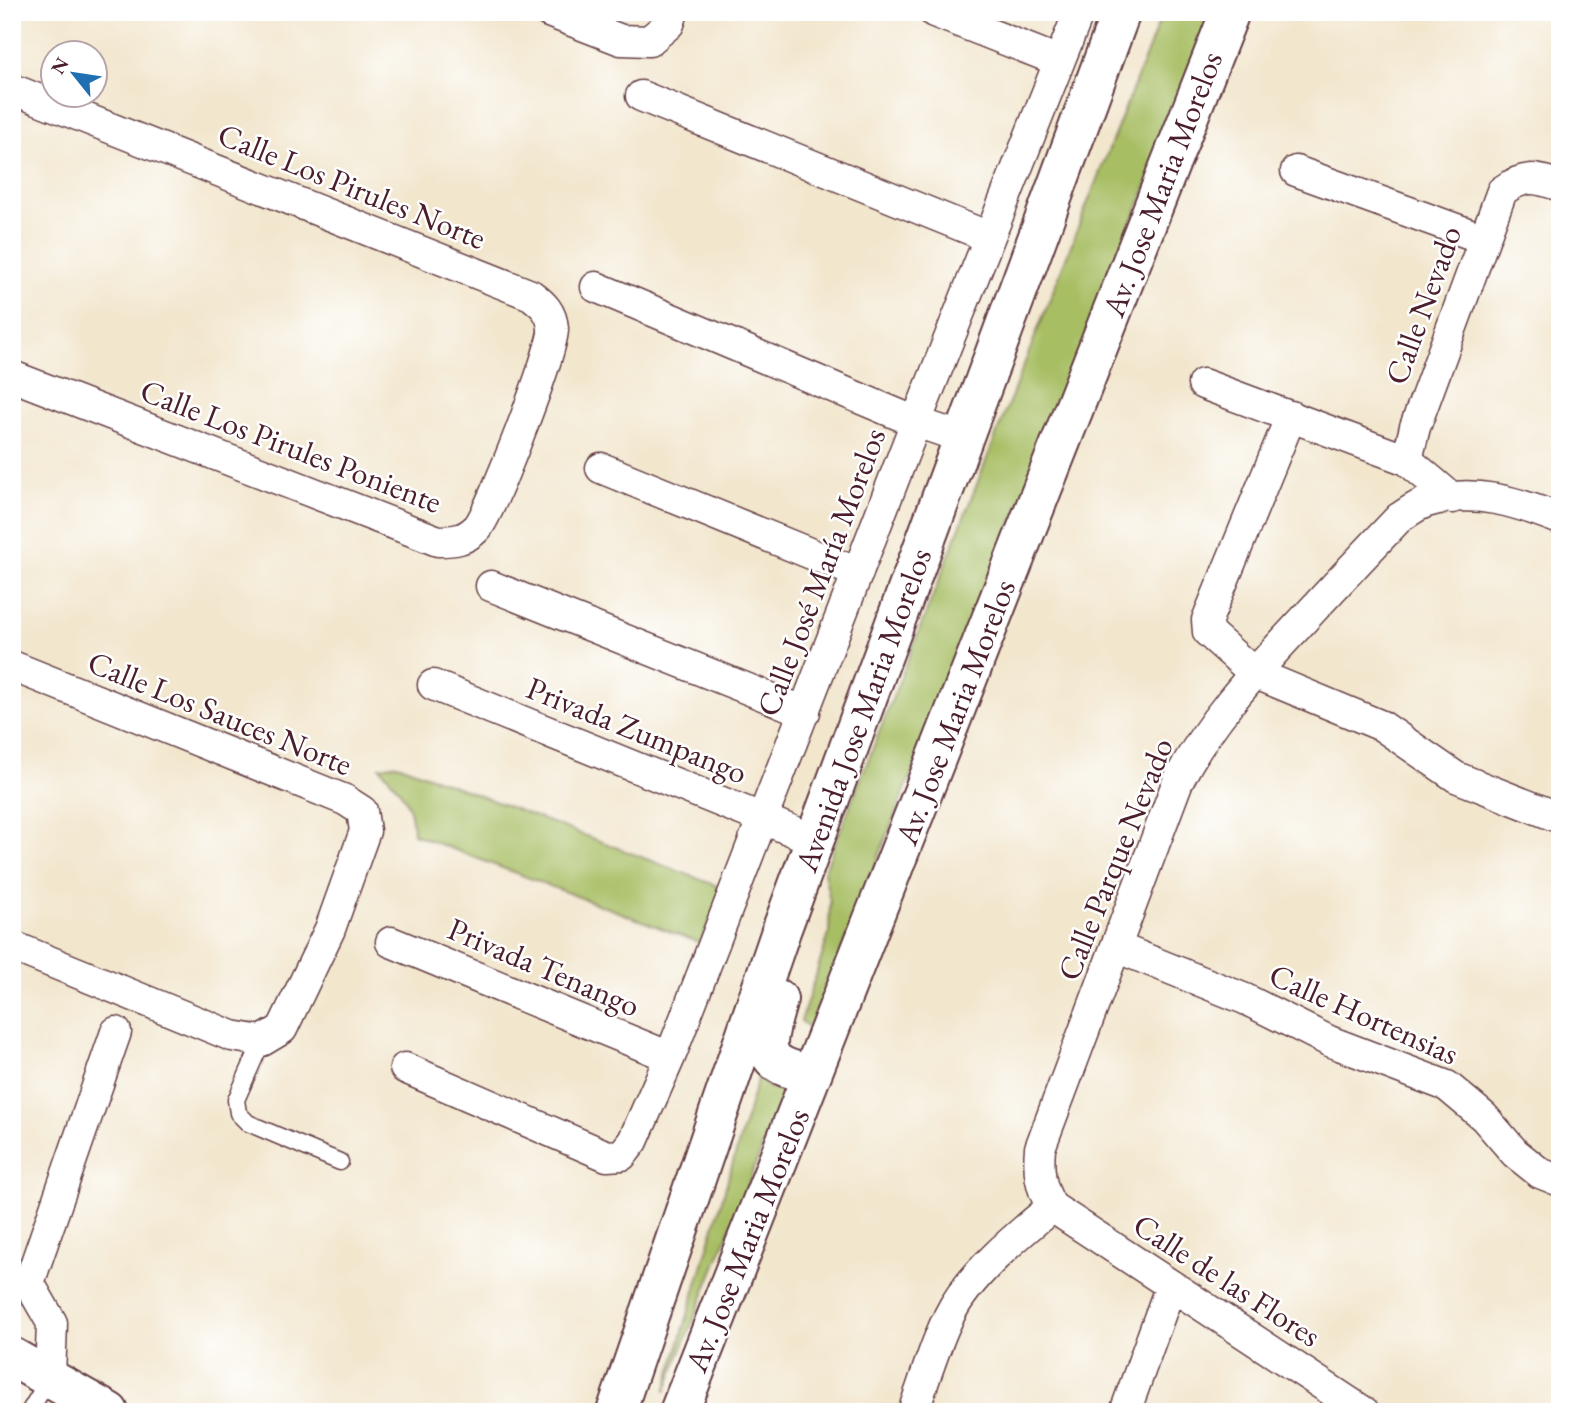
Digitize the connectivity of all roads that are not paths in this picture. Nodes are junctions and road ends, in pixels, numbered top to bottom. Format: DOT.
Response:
graph roads {
  1 [pos="549,12"];
  2 [pos="673,12"];
  3 [pos="934,12"];
  4 [pos="1079,12"];
  5 [pos="1121,12"];
  6 [pos="1230,12"];
  7 [pos="1059,61"];
  8 [pos="12,89"];
  9 [pos="641,96"];
  10 [pos="1296,171"];
  11 [pos="1560,186"];
  12 [pos="989,237"];
  13 [pos="1484,239"];
  14 [pos="596,287"];
  15 [pos="12,376"];
  16 [pos="1203,384"];
  17 [pos="1291,416"];
  18 [pos="916,422"];
  19 [pos="523,425"];
  20 [pos="963,438"];
  21 [pos="1408,460"];
  22 [pos="601,468"];
  23 [pos="1452,498"];
  24 [pos="1560,519"];
  25 [pos="858,573"];
  26 [pos="491,586"];
  27 [pos="12,666"];
  28 [pos="1254,673"];
  29 [pos="433,685"];
  30 [pos="805,712"];
  31 [pos="763,818"];
  32 [pos="1560,818"];
  33 [pos="815,840"];
  34 [pos="781,932"];
  35 [pos="391,942"];
  36 [pos="12,946"];
  37 [pos="1116,947"];
  38 [pos="116,1031"];
  39 [pos="262,1041"];
  40 [pos="670,1057"];
  41 [pos="405,1068"];
  42 [pos="812,1074"];
  43 [pos="340,1162"];
  44 [pos="1560,1181"];
  45 [pos="1052,1207"];
  46 [pos="21,1285"];
  47 [pos="1171,1285"];
  48 [pos="12,1357"];
  49 [pos="50,1377"];
  50 [pos="29,1412"];
  51 [pos="109,1412"];
  52 [pos="616,1412"];
  53 [pos="679,1412"];
  54 [pos="913,1412"];
  55 [pos="1125,1412"];
  56 [pos="1364,1412"];
  1 -- 2 [label="street"];
  3 -- 7 [label="street"];
  4 -- 7 [label="street, Calle José María Morelos"];
  5 -- 20 [label="main road, Avenida Jose Maria Morelos"];
  6 -- 42 [label="main road, Av. Jose Maria Morelos"];
  7 -- 12 [label="street, Calle José María Morelos"];
  8 -- 19 [label="street, Calle Los Pirules Norte"];
  9 -- 12 [label="street"];
  10 -- 13 [label="street"];
  11 -- 13 [label="street, Calle Nevado"];
  12 -- 18 [label="street, Calle José María Morelos"];
  13 -- 21 [label="street, Calle Nevado"];
  14 -- 18 [label="street"];
  15 -- 19 [label="street, Calle Los Pirules Poniente"];
  16 -- 17 [label="street"];
  17 -- 21 [label="street"];
  17 -- 28 [label="street"];
  18 -- 20 [label="street"];
  18 -- 25 [label="street, Calle José María Morelos"];
  20 -- 33 [label="main road, Avenida Jose Maria Morelos"];
  21 -- 23 [label="street"];
  22 -- 25 [label="street"];
  23 -- 24 [label="street, Calle Parque Nevado"];
  23 -- 28 [label="street, Calle Parque Nevado"];
  25 -- 30 [label="street, Calle José María Morelos"];
  26 -- 30 [label="street"];
  27 -- 39 [label="street, Calle Los Sauces Norte"];
  28 -- 32 [label="street"];
  28 -- 37 [label="street, Calle Parque Nevado"];
  29 -- 31 [label="street, Privada Zumpango"];
  30 -- 31 [label="street, Calle José María Morelos"];
  31 -- 33 [label="street, Privada Zumpango"];
  31 -- 40 [label="street, Calle José María Morelos"];
  33 -- 34 [label="main road, Avenida Jose Maria Morelos"];
  34 -- 42 [label="main road"];
  34 -- 52 [label="main road, Avenida Jose Maria Morelos"];
  35 -- 40 [label="street, Privada Tenango"];
  36 -- 39 [label="street"];
  37 -- 44 [label="street, Calle Hortensias"];
  37 -- 45 [label="street, Calle Parque Nevado"];
  38 -- 46 [label="street"];
  39 -- 43 [label="lane"];
  40 -- 41 [label="street, Calle José María Morelos"];
  42 -- 53 [label="main road, Av. Jose Maria Morelos"];
  45 -- 47 [label="street, Calle de las Flores"];
  45 -- 54 [label="street"];
  46 -- 49 [label="street"];
  47 -- 55 [label="street"];
  47 -- 56 [label="street, Calle de las Flores"];
  48 -- 49 [label="main road"];
  49 -- 50 [label="lane"];
  49 -- 51 [label="main road"];
}
